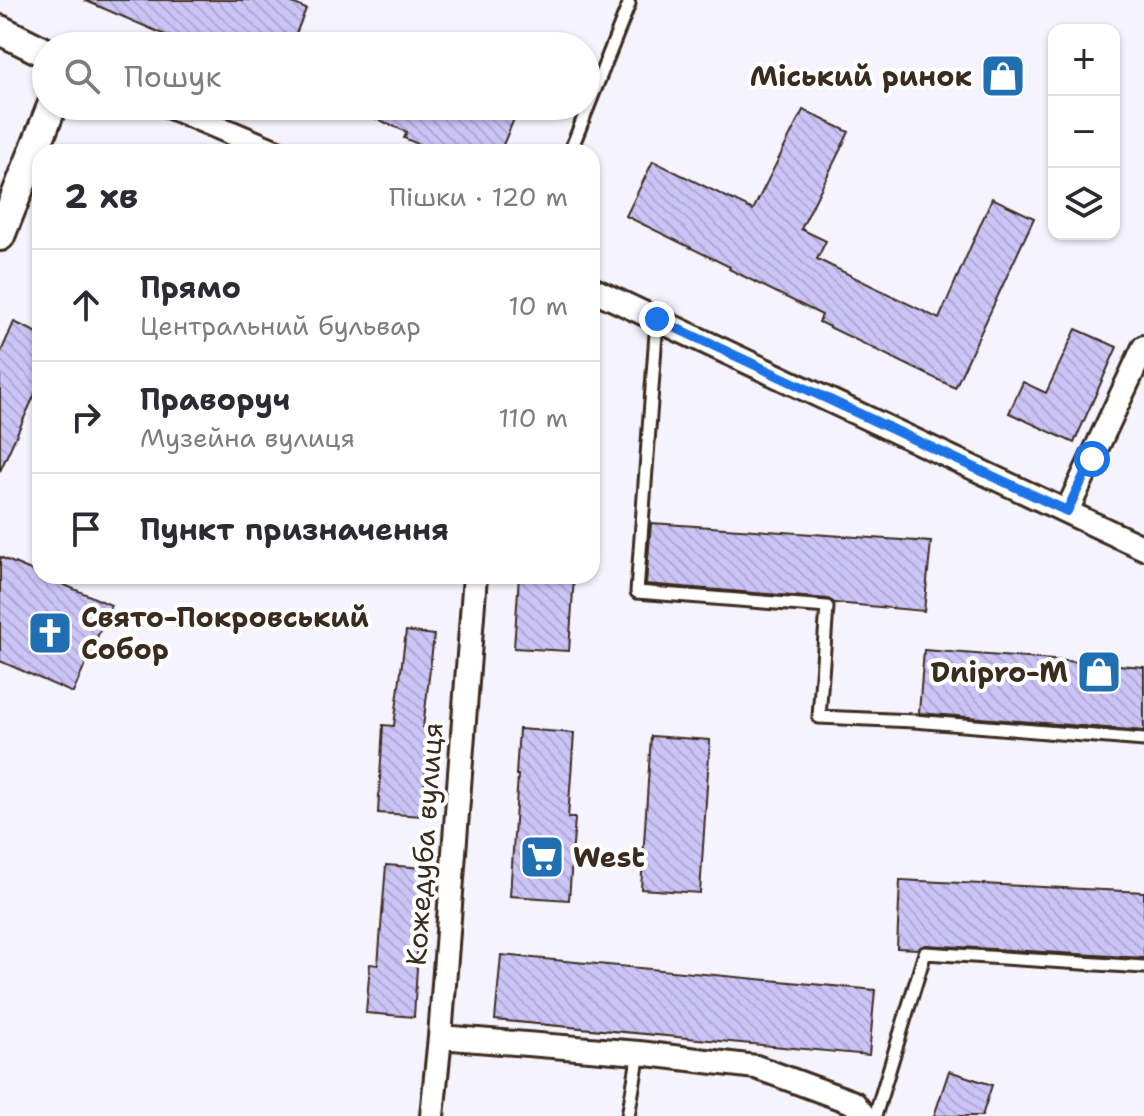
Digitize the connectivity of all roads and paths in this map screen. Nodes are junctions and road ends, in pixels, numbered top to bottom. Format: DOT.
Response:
graph roads {
  1 [pos="629,4"];
  2 [pos="0,30"];
  3 [pos="32,46"];
  4 [pos="600,77"];
  5 [pos="46,120"];
  6 [pos="201,120"];
  7 [pos="583,120"];
  8 [pos="37,144"];
  9 [pos="258,144"];
  10 [pos="573,144"];
  11 [pos="32,156"];
  12 [pos="0,236"];
  13 [pos="600,293"];
  14 [pos="657,319"];
  15 [pos="1144,347"];
  16 [pos="1067,511"];
  17 [pos="1144,548"];
  18 [pos="474,584"];
  19 [pos="1144,740"];
  20 [pos="1144,967"];
  21 [pos="440,1037"];
  22 [pos="639,1053"];
  23 [pos="432,1116"];
  24 [pos="628,1116"];
  25 [pos="864,1116"];
  26 [pos="875,1116"];
  1 -- 4 [label="lane"];
  2 -- 3 [label="street"];
  5 -- 8 [label="street"];
  6 -- 9 [label="street"];
  7 -- 10 [label="lane"];
  11 -- 12 [label="street"];
  13 -- 14 [label="street"];
  14 -- 16 [label="street"];
  14 -- 19 [label="lane"];
  15 -- 16 [label="street"];
  16 -- 17 [label="street"];
  18 -- 21 [label="street, Кожедуба вулиця"];
  20 -- 26 [label="lane"];
  21 -- 22 [label="street"];
  21 -- 23 [label="street, Кожедуба вулиця"];
  22 -- 24 [label="lane"];
  22 -- 25 [label="street"];
}
